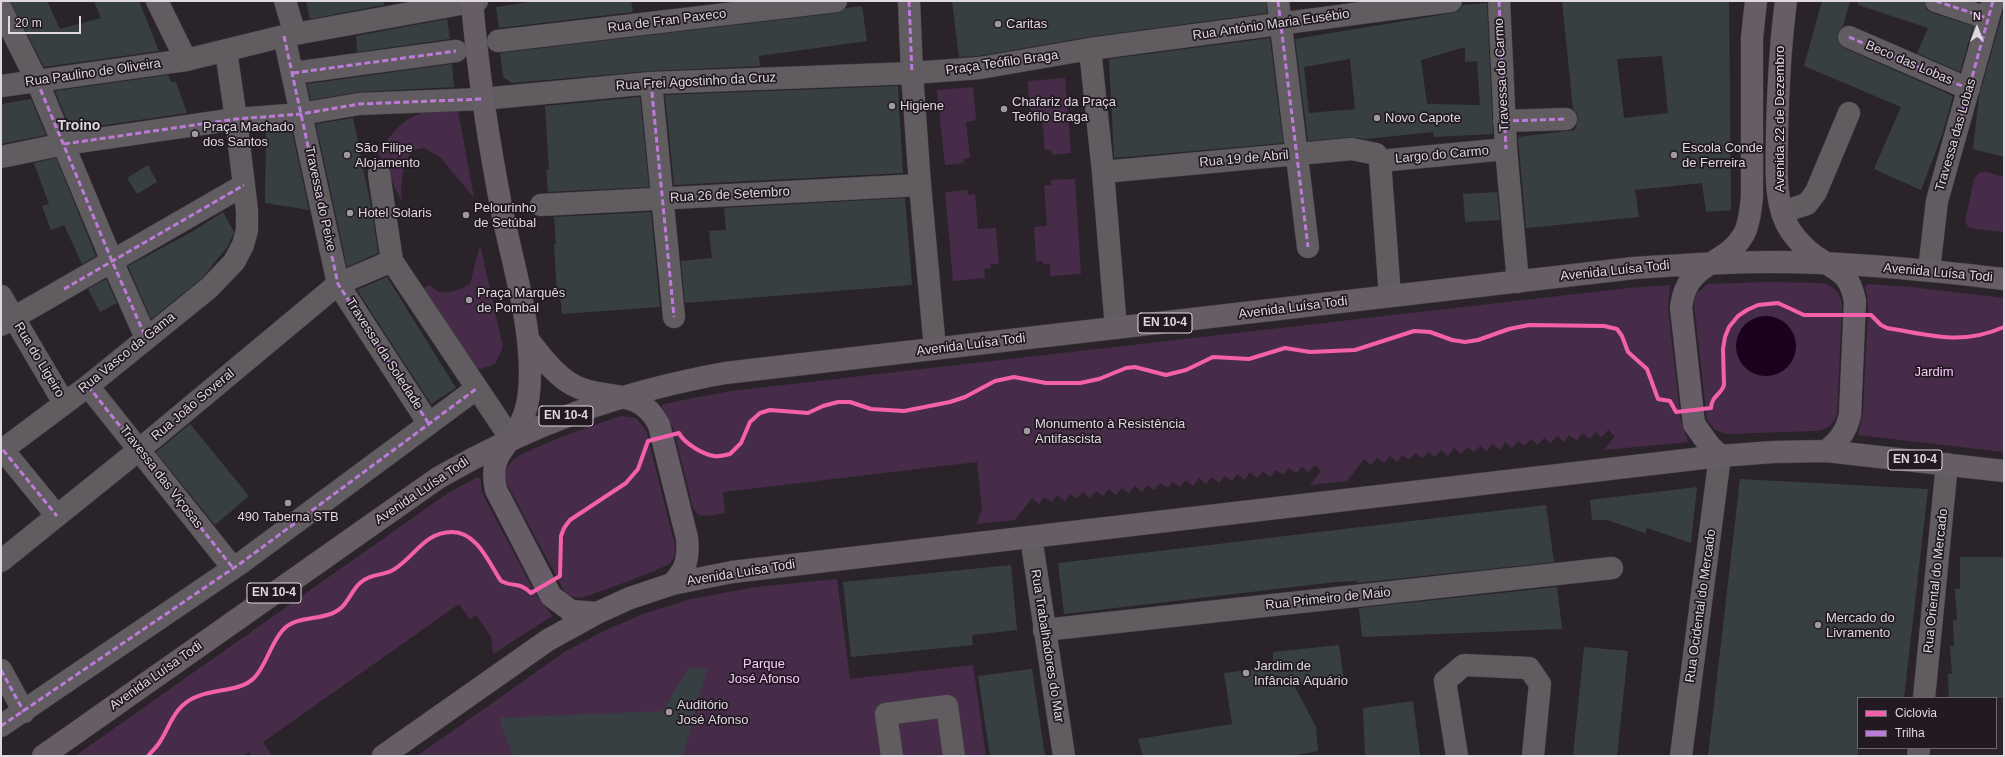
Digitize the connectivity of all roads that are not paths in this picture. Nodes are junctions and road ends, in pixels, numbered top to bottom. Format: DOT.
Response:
graph roads {
  1 [pos="157,1"];
  2 [pos="285,1"];
  3 [pos="473,1"];
  4 [pos="836,1"];
  5 [pos="909,1"];
  6 [pos="1278,1"];
  7 [pos="1451,1"];
  8 [pos="1499,1"];
  9 [pos="1756,1"];
  10 [pos="1786,1"];
  11 [pos="1936,1"];
  12 [pos="1,9"];
  13 [pos="1990,10"];
  14 [pos="1281,24"];
  15 [pos="289,35"];
  16 [pos="1849,37"];
  17 [pos="498,41"];
  18 [pos="1090,49"];
  19 [pos="226,51"];
  20 [pos="456,51"];
  21 [pos="186,60"];
  22 [pos="293,73"];
  23 [pos="912,73"];
  24 [pos="37,81"];
  25 [pos="650,83"];
  26 [pos="1,86"];
  27 [pos="1969,89"];
  28 [pos="482,99"];
  29 [pos="1849,113"];
  30 [pos="302,114"];
  31 [pos="236,119"];
  32 [pos="1566,119"];
  33 [pos="1504,121"];
  34 [pos="64,144"];
  35 [pos="1506,149"];
  36 [pos="1296,154"];
  37 [pos="1,157"];
  38 [pos="1380,161"];
  39 [pos="1103,172"];
  40 [pos="379,174"];
  41 [pos="244,185"];
  42 [pos="920,185"];
  43 [pos="663,198"];
  44 [pos="542,205"];
  45 [pos="1782,212"];
  46 [pos="1308,247"];
  47 [pos="112,261"];
  48 [pos="392,261"];
  49 [pos="1709,263"];
  50 [pos="1830,264"];
  51 [pos="1929,270"];
  52 [pos="2004,279"];
  53 [pos="1518,282"];
  54 [pos="338,284"];
  55 [pos="1,296"];
  56 [pos="1390,296"];
  57 [pos="674,317"];
  58 [pos="7,321"];
  59 [pos="1116,328"];
  60 [pos="146,338"];
  61 [pos="528,339"];
  62 [pos="935,349"];
  63 [pos="88,386"];
  64 [pos="476,389"];
  65 [pos="623,396"];
  66 [pos="64,403"];
  67 [pos="429,424"];
  68 [pos="511,439"];
  69 [pos="140,449"];
  70 [pos="2,450"];
  71 [pos="1826,451"];
  72 [pos="1720,456"];
  73 [pos="1948,464"];
  74 [pos="2004,470"];
  75 [pos="57,516"];
  76 [pos="1031,537"];
  77 [pos="1,561"];
  78 [pos="233,568"];
  79 [pos="1612,568"];
  80 [pos="672,584"];
  81 [pos="597,613"];
  82 [pos="1044,630"];
  83 [pos="1,670"];
  84 [pos="1924,697"];
  85 [pos="24,712"];
  86 [pos="1,726"];
  87 [pos="43,756"];
  88 [pos="383,756"];
  89 [pos="892,756"];
  90 [pos="954,756"];
  91 [pos="1064,756"];
  92 [pos="1457,756"];
  93 [pos="1533,756"];
  94 [pos="1681,756"];
  1 -- 21 [label="street"];
  2 -- 15 [label="street"];
  3 -- 15 [label="street"];
  3 -- 28 [label="main road"];
  4 -- 17 [label="street, Rua de Fran Paxeco"];
  5 -- 23 [label="street"];
  6 -- 14 [label="street"];
  7 -- 14 [label="street, Rua António Maria Eusébio"];
  8 -- 33 [label="street, Travessa do Carmo"];
  9 -- 49 [label="main road"];
  10 -- 45 [label="main road, Avenida 22 de Dezembro"];
  11 -- 13 [label="street"];
  12 -- 24 [label="street"];
  13 -- 27 [label="street, Travessa das Lobas"];
  14 -- 18 [label="street, Rua António Maria Eusébio"];
  14 -- 36 [label="street"];
  15 -- 19 [label="street"];
  15 -- 22 [label="street"];
  16 -- 27 [label="street, Beco das Lobas"];
  18 -- 23 [label="street, Praça Teófilo Braga"];
  18 -- 39 [label="street"];
  19 -- 21 [label="street"];
  19 -- 31 [label="street"];
  20 -- 22 [label="street"];
  21 -- 24 [label="street, Rua Paulino de Oliveira"];
  22 -- 30 [label="street"];
  23 -- 25 [label="street, Rua Frei Agostinho da Cruz"];
  23 -- 42 [label="street"];
  24 -- 26 [label="street, Rua Paulino de Oliveira"];
  24 -- 34 [label="street"];
  25 -- 28 [label="street, Rua Frei Agostinho da Cruz"];
  25 -- 43 [label="street"];
  27 -- 51 [label="street, Travessa das Lobas"];
  28 -- 30 [label="street"];
  28 -- 61 [label="main road"];
  29 -- 45 [label="street"];
  30 -- 31 [label="street"];
  30 -- 54 [label="street, Travessa do Peixe"];
  31 -- 34 [label="street"];
  31 -- 41 [label="street"];
  32 -- 33 [label="street"];
  33 -- 35 [label="street, Travessa do Carmo"];
  34 -- 37 [label="street"];
  34 -- 47 [label="street"];
  35 -- 38 [label="street, Largo do Carmo"];
  35 -- 53 [label="street, Largo do Carmo"];
  36 -- 38 [label="street, Rua 19 de Abril"];
  36 -- 39 [label="street, Rua 19 de Abril"];
  36 -- 46 [label="street"];
  38 -- 56 [label="street, Largo do Carmo"];
  39 -- 59 [label="street"];
  40 -- 48 [label="street"];
  41 -- 47 [label="street"];
  41 -- 60 [label="street, Rua Vasco da Gama"];
  42 -- 43 [label="street, Rua 26 de Setembro"];
  42 -- 62 [label="street"];
  43 -- 44 [label="street, Rua 26 de Setembro"];
  43 -- 57 [label="street"];
  45 -- 50 [label="main road, Avenida 22 de Dezembro"];
  47 -- 58 [label="street"];
  47 -- 60 [label="street"];
  48 -- 54 [label="street, Rua João Soveral"];
  48 -- 64 [label="street"];
  49 -- 50 [label="main road, Avenida Luísa Todi / EN 10-4"];
  49 -- 53 [label="main road, Avenida Luísa Todi / EN 10-4"];
  49 -- 72 [label="main road"];
  50 -- 51 [label="main road, Avenida Luísa Todi / EN 10-4"];
  50 -- 71 [label="main road, Avenida 22 de Dezembro"];
  51 -- 52 [label="main road, Avenida Luísa Todi / EN 10-4"];
  53 -- 56 [label="main road, Avenida Luísa Todi / EN 10-4"];
  54 -- 67 [label="street, Travessa da Soledade"];
  54 -- 69 [label="street, Rua João Soveral"];
  55 -- 58 [label="street, Rua do Ligeiro"];
  56 -- 59 [label="main road, Avenida Luísa Todi / EN 10-4"];
  58 -- 66 [label="street, Rua do Ligeiro"];
  59 -- 62 [label="main road, Avenida Luísa Todi / EN 10-4"];
  60 -- 63 [label="street, Rua Vasco da Gama"];
  61 -- 65 [label="main road"];
  61 -- 68 [label="main road"];
  62 -- 65 [label="main road, Avenida Luísa Todi / EN 10-4"];
  63 -- 66 [label="street, Rua Vasco da Gama"];
  63 -- 69 [label="street, Travessa das Viçosas"];
  64 -- 67 [label="street"];
  64 -- 68 [label="street"];
  65 -- 68 [label="main road, Avenida Luísa Todi / EN 10-4"];
  65 -- 80 [label="main road"];
  66 -- 70 [label="street, Rua Vasco da Gama"];
  67 -- 78 [label="street"];
  68 -- 81 [label="main road"];
  68 -- 87 [label="main road, Avenida Luísa Todi / EN 10-4"];
  69 -- 75 [label="street, Rua João Soveral"];
  69 -- 78 [label="street, Travessa das Viçosas"];
  70 -- 75 [label="street"];
  71 -- 72 [label="main road, Avenida Luísa Todi / EN 10-4"];
  71 -- 73 [label="main road, Avenida Luísa Todi / EN 10-4"];
  72 -- 76 [label="main road, Avenida Luísa Todi / EN 10-4"];
  72 -- 94 [label="street, Rua Ocidental do Mercado"];
  73 -- 74 [label="main road, Avenida Luísa Todi / EN 10-4"];
  73 -- 84 [label="street, Rua Oriental do Mercado"];
  75 -- 77 [label="street, Rua João Soveral"];
  76 -- 80 [label="main road, Avenida Luísa Todi / EN 10-4"];
  76 -- 82 [label="street, Rua Trabalhadores do Mar"];
  78 -- 85 [label="street"];
  79 -- 82 [label="street, Rua Primeiro de Maio"];
  80 -- 81 [label="main road, Avenida Luísa Todi / EN 10-4"];
  81 -- 88 [label="main road, Avenida Luísa Todi / EN 10-4"];
  82 -- 91 [label="street, Rua Trabalhadores do Mar"];
  83 -- 85 [label="street"];
  85 -- 86 [label="street"];
  89 -- 90 [label="street"];
  92 -- 93 [label="street"];
}
